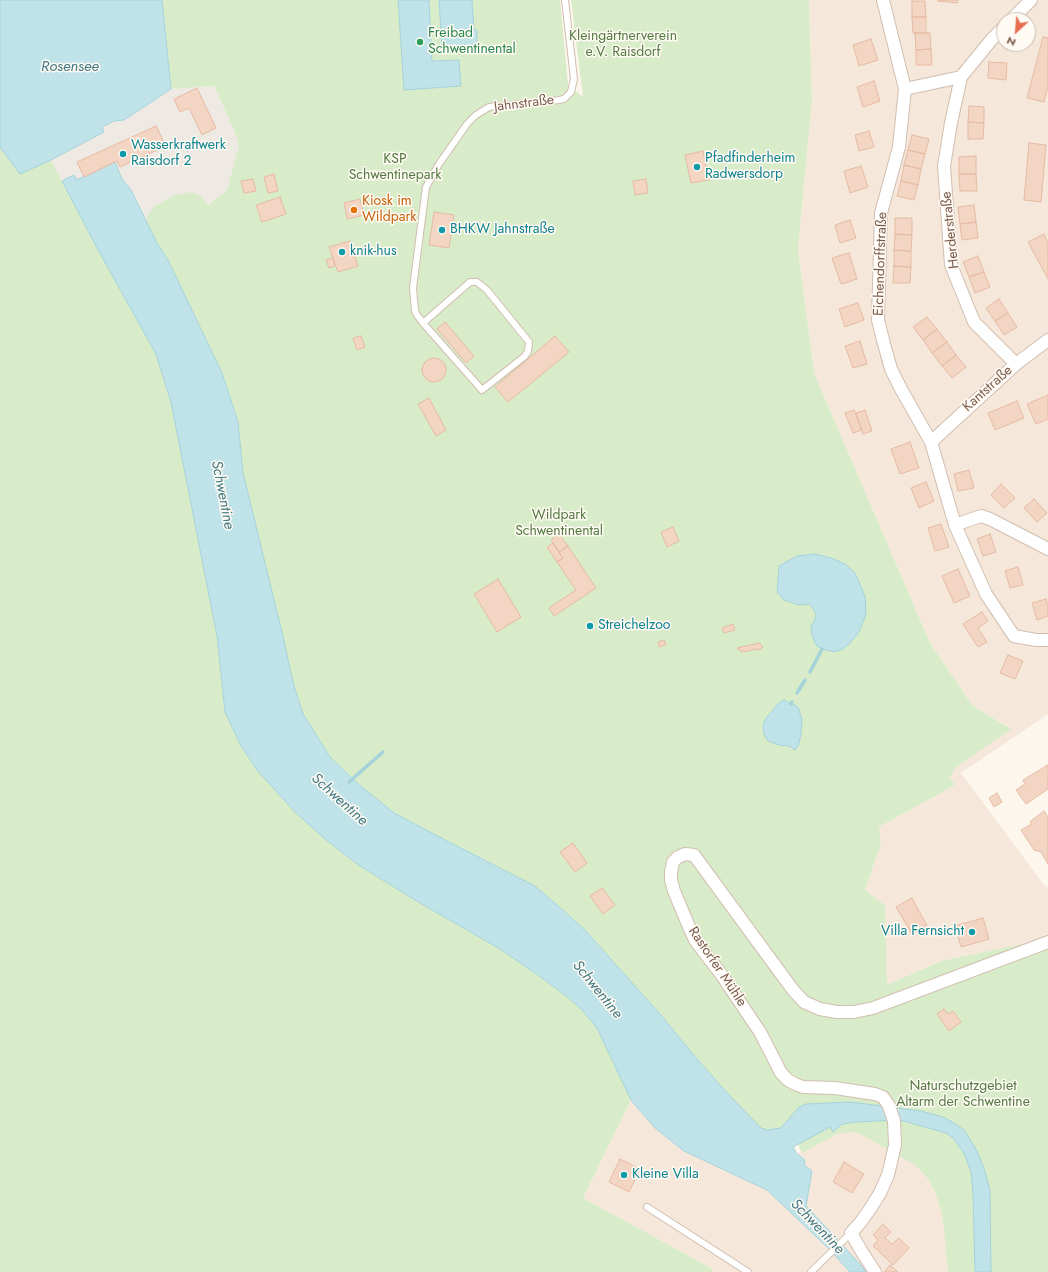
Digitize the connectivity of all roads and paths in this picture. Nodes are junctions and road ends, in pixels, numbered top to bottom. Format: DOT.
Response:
graph roads {
  1 [pos="565,0"];
  2 [pos="882,0"];
  3 [pos="1031,0"];
  4 [pos="1019,12"];
  5 [pos="996,35"];
  6 [pos="961,77"];
  7 [pos="905,89"];
  8 [pos="423,323"];
  9 [pos="1048,340"];
  10 [pos="1016,364"];
  11 [pos="932,442"];
  12 [pos="955,525"];
  13 [pos="1048,549"];
  14 [pos="1048,640"];
  15 [pos="1048,942"];
  16 [pos="647,1208"];
  17 [pos="851,1233"];
  18 [pos="748,1272"];
  19 [pos="810,1272"];
  20 [pos="875,1272"];
  1 -- 8 [label="lane, Jahnstraße"];
  2 -- 7 [label="street, Eichendorffstraße"];
  3 -- 4 [label="street"];
  5 -- 6 [label="street"];
  6 -- 7 [label="street"];
  6 -- 10 [label="street, Herderstraße"];
  7 -- 11 [label="street, Eichendorffstraße"];
  8 -- 8 [label="lane"];
  9 -- 10 [label="street, Kantstraße"];
  10 -- 11 [label="street, Kantstraße"];
  11 -- 12 [label="street, Eichendorffstraße"];
  12 -- 13 [label="street"];
  12 -- 14 [label="street, Eichendorffstraße"];
  15 -- 17 [label="street, Rastorfer Mühle"];
  16 -- 18 [label="lane"];
  17 -- 19 [label="lane, Rastorfer Mühle"];
  17 -- 20 [label="street"];
}
